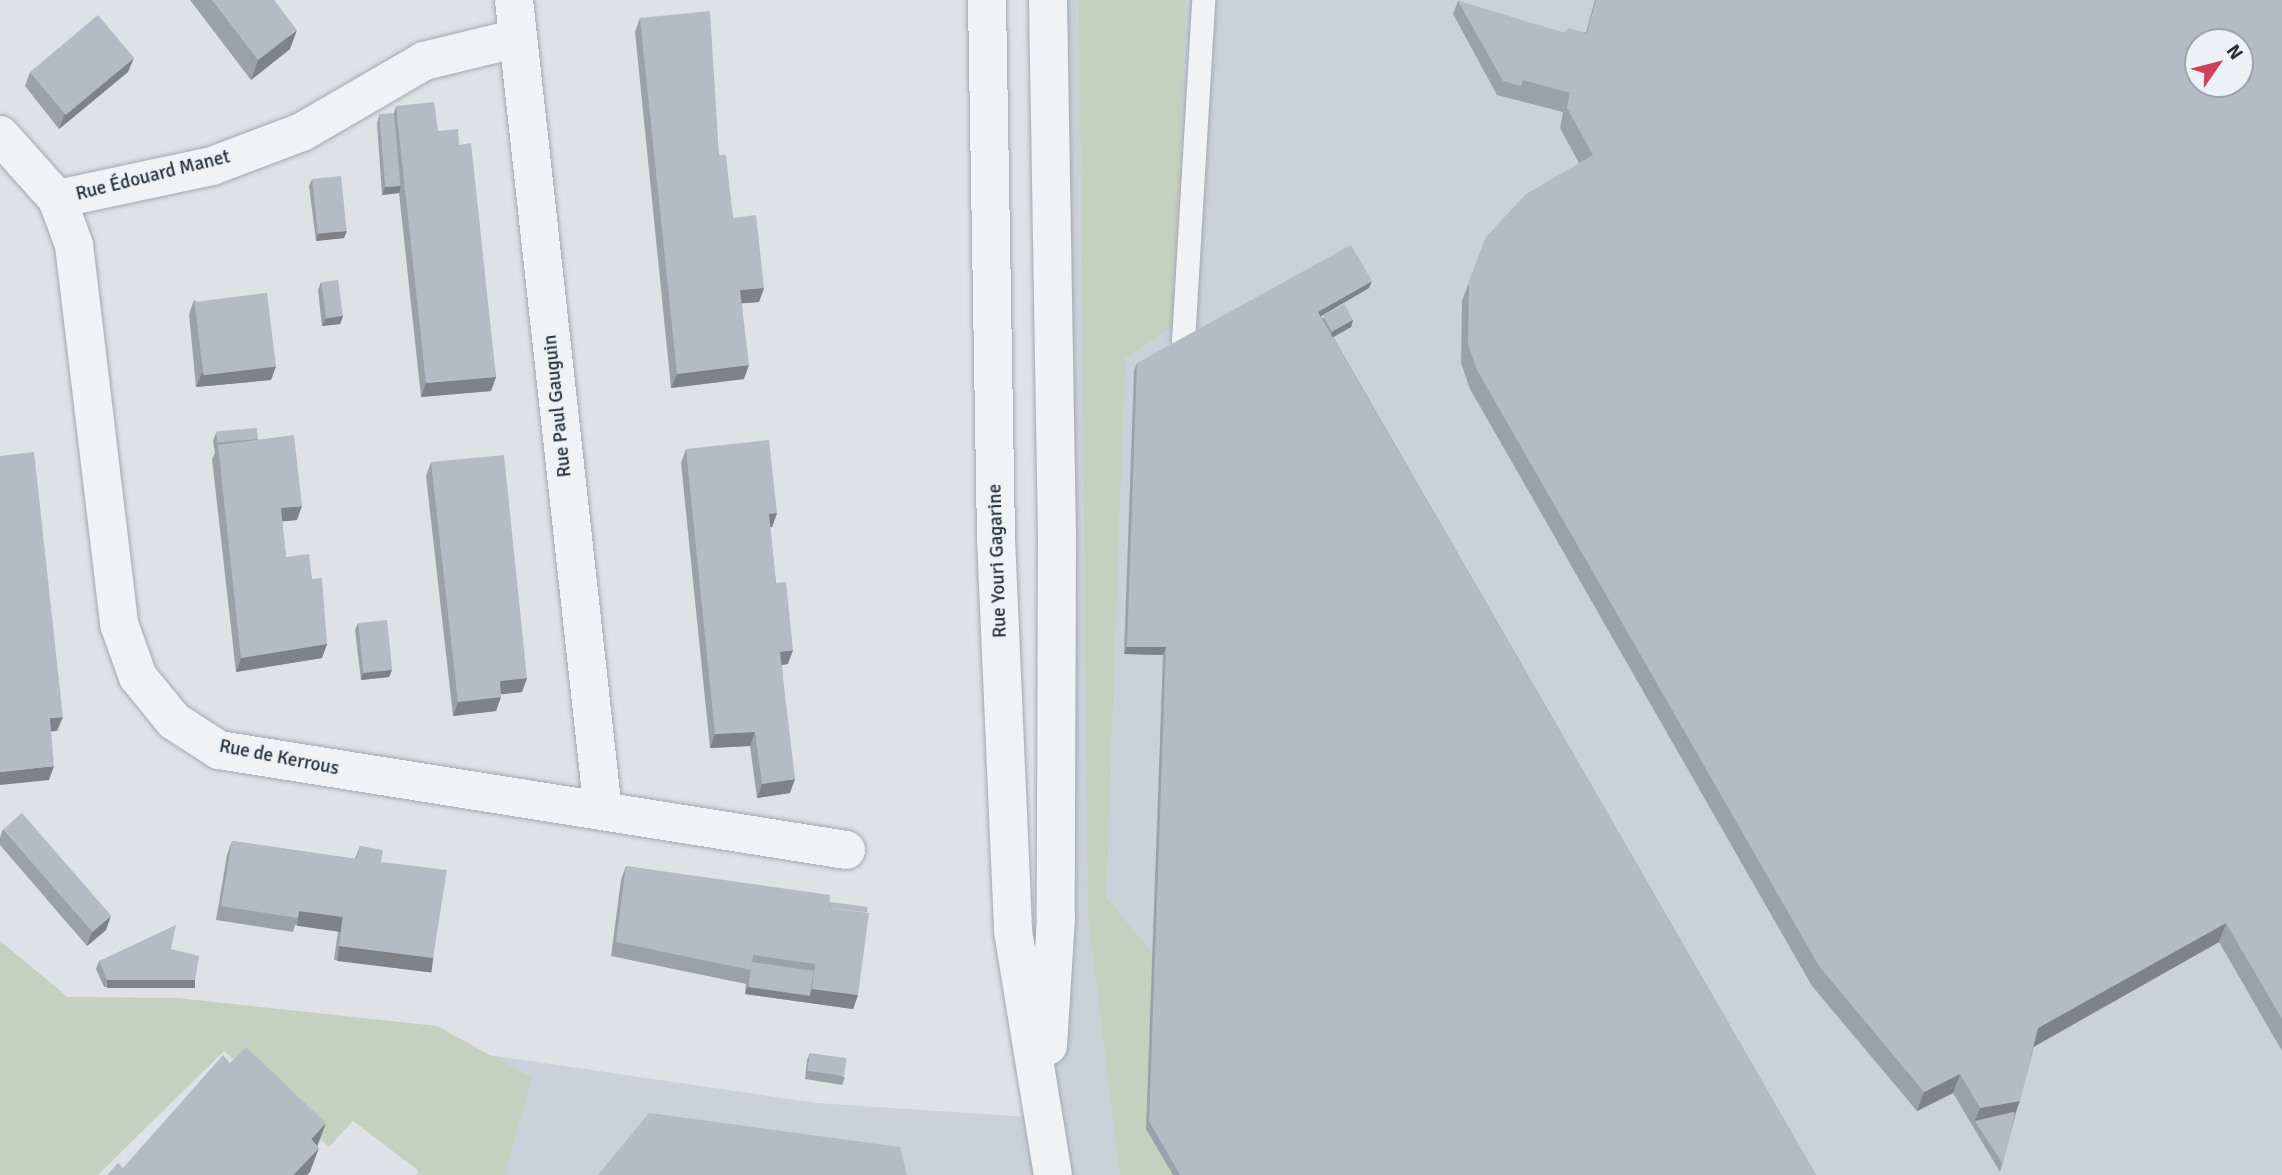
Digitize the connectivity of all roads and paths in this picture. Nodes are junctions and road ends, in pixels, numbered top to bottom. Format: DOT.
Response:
graph roads {
  1 [pos="514,0"];
  2 [pos="987,0"];
  3 [pos="1048,0"];
  4 [pos="1203,0"];
  5 [pos="518,38"];
  6 [pos="0,135"];
  7 [pos="57,199"];
  8 [pos="1183,341"];
  9 [pos="603,811"];
  10 [pos="846,850"];
  11 [pos="1044,1118"];
  12 [pos="1053,1175"];
  1 -- 5 [label="street, Rue Paul Gauguin"];
  2 -- 11 [label="street, Rue Youri Gagarine"];
  3 -- 11 [label="street, Rue Youri Gagarine"];
  4 -- 8 [label="lane"];
  5 -- 7 [label="street, Rue Édouard Manet"];
  5 -- 9 [label="street, Rue Paul Gauguin"];
  6 -- 7 [label="street, Rue de Kerrous"];
  7 -- 9 [label="street, Rue de Kerrous"];
  9 -- 10 [label="street, Rue de Kerrous"];
  11 -- 12 [label="street, Rue Youri Gagarine"];
}
